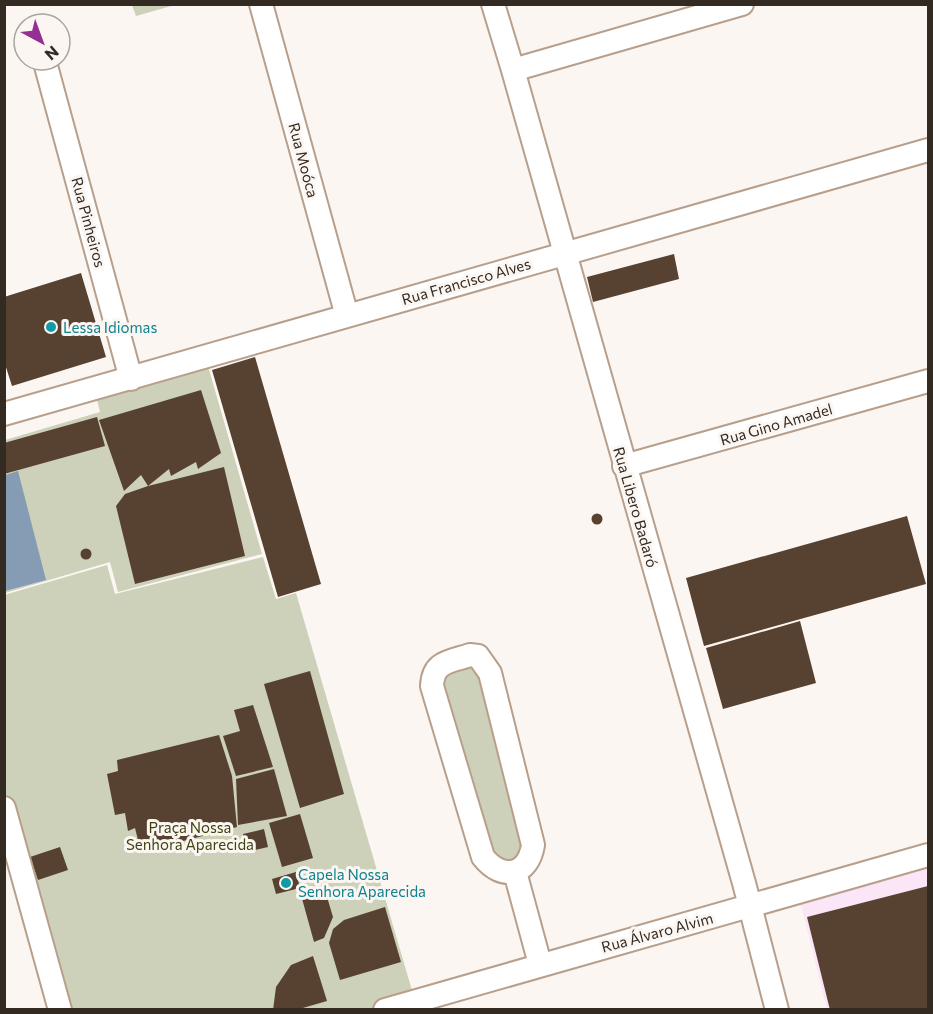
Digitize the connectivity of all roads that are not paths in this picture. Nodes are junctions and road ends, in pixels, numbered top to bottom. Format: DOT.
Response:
graph roads {
  1 [pos="261,4"];
  2 [pos="493,4"];
  3 [pos="742,4"];
  4 [pos="513,70"];
  5 [pos="48,72"];
  6 [pos="928,150"];
  7 [pos="564,253"];
  8 [pos="347,316"];
  9 [pos="131,379"];
  10 [pos="928,381"];
  11 [pos="4,414"];
  12 [pos="624,466"];
  13 [pos="4,808"];
  14 [pos="928,855"];
  15 [pos="515,872"];
  16 [pos="750,907"];
  17 [pos="540,964"];
  18 [pos="60,1010"];
  19 [pos="385,1010"];
  20 [pos="777,1010"];
  1 -- 8 [label="street, Rua Moóca"];
  2 -- 4 [label="street, Rua Libero Badaró"];
  3 -- 4 [label="street"];
  4 -- 7 [label="street, Rua Libero Badaró"];
  5 -- 9 [label="street, Rua Pinheiros"];
  6 -- 7 [label="street, Rua Francisco Alves"];
  7 -- 8 [label="street, Rua Francisco Alves"];
  7 -- 12 [label="street, Rua Libero Badaró"];
  8 -- 9 [label="street, Rua Francisco Alves"];
  9 -- 11 [label="street, Rua Francisco Alves"];
  10 -- 12 [label="street, Rua Gino Amadel"];
  12 -- 16 [label="street, Rua Libero Badaró"];
  13 -- 18 [label="street"];
  14 -- 16 [label="street, Rua Álvaro Alvim"];
  15 -- 15 [label="street"];
  15 -- 17 [label="street"];
  16 -- 17 [label="street, Rua Álvaro Alvim"];
  16 -- 20 [label="street, Rua Libero Badaró"];
  17 -- 19 [label="street, Rua Álvaro Alvim"];
}
